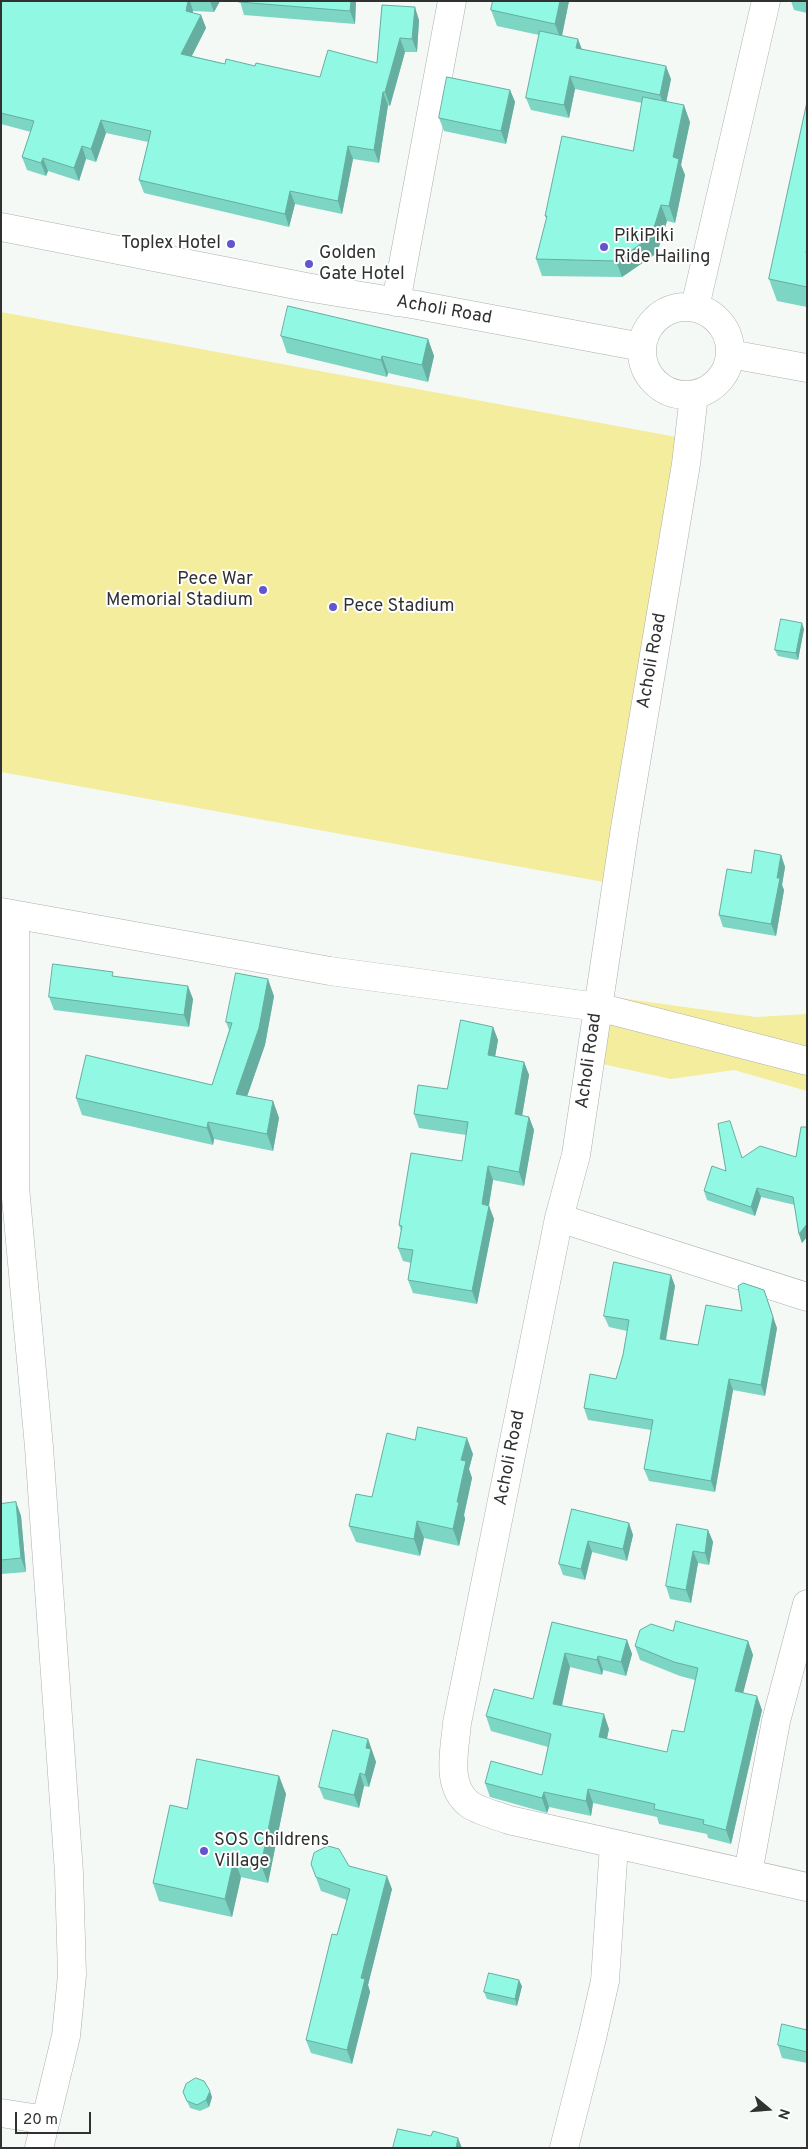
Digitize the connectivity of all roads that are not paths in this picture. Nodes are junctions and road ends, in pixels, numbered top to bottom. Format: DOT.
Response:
graph roads {
  1 [pos="452,1"];
  2 [pos="766,1"];
  3 [pos="1,227"];
  4 [pos="396,302"];
  5 [pos="695,307"];
  6 [pos="642,347"];
  7 [pos="730,354"];
  8 [pos="807,368"];
  9 [pos="694,395"];
  10 [pos="8,914"];
  11 [pos="598,1007"];
  12 [pos="807,1061"];
  13 [pos="559,1218"];
  14 [pos="807,1297"];
  15 [pos="807,1604"];
  16 [pos="614,1845"];
  17 [pos="748,1873"];
  18 [pos="807,1887"];
  19 [pos="1,2113"];
  20 [pos="46,2120"];
  21 [pos="39,2148"];
  22 [pos="564,2148"];
  1 -- 4 [label="street"];
  2 -- 5 [label="street"];
  3 -- 4 [label="street, Acholi Road"];
  4 -- 6 [label="street, Acholi Road"];
  5 -- 6 [label="street"];
  5 -- 7 [label="street"];
  6 -- 9 [label="street"];
  7 -- 8 [label="street"];
  7 -- 9 [label="street"];
  9 -- 11 [label="street, Acholi Road"];
  10 -- 11 [label="street"];
  10 -- 20 [label="street"];
  11 -- 12 [label="street"];
  11 -- 13 [label="street, Acholi Road"];
  13 -- 14 [label="street"];
  13 -- 16 [label="street, Acholi Road"];
  15 -- 17 [label="street"];
  16 -- 17 [label="street, Acholi Road"];
  16 -- 22 [label="street"];
  17 -- 18 [label="street, Acholi Road"];
  19 -- 20 [label="street"];
  20 -- 21 [label="street"];
}
